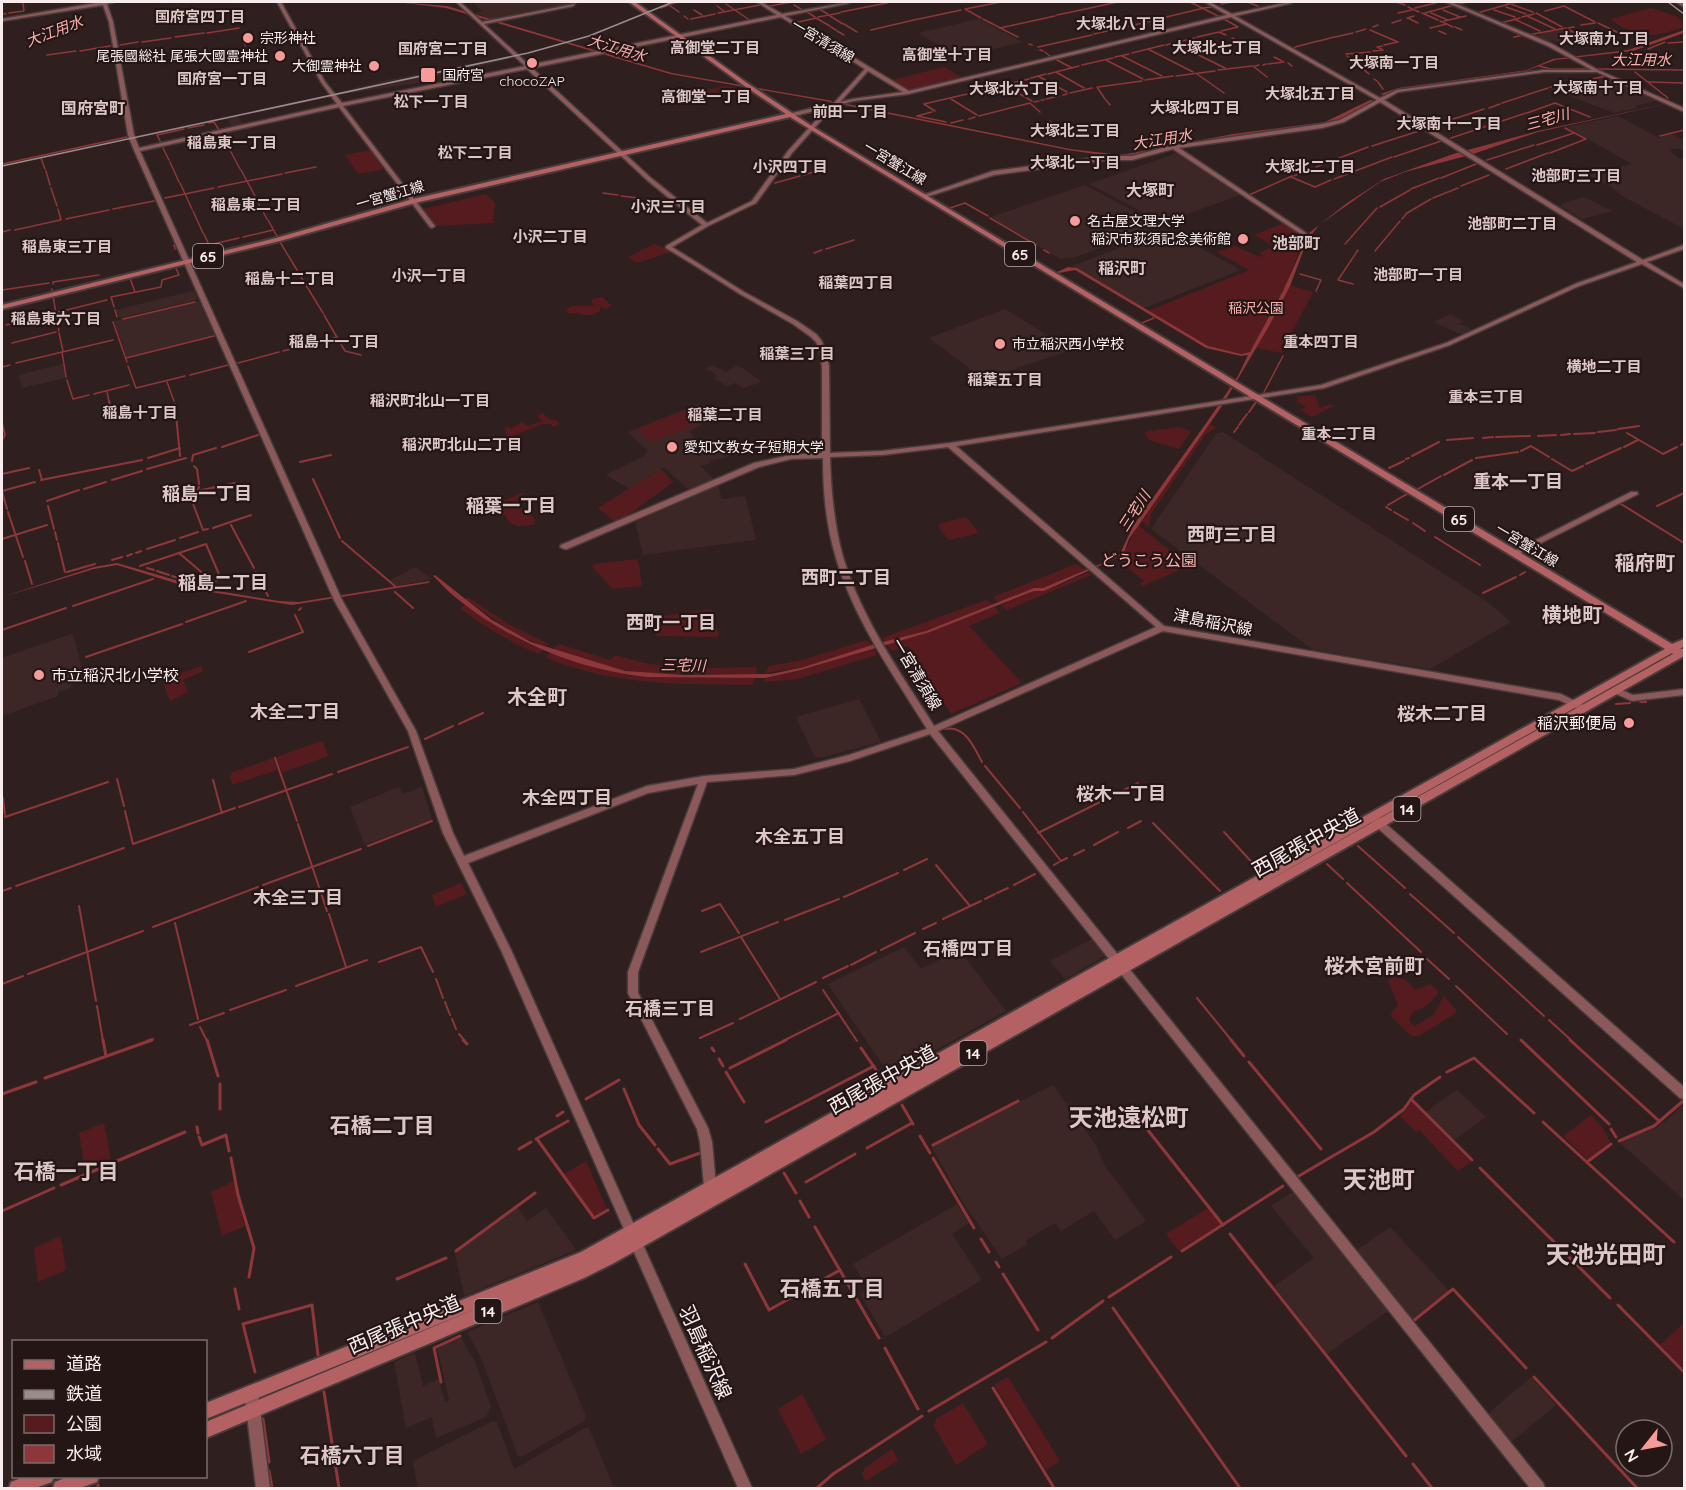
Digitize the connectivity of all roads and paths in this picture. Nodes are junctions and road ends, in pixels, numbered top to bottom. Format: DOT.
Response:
graph roads {
  1 [pos="108,2"];
  2 [pos="279,2"];
  3 [pos="458,2"];
  4 [pos="632,2"];
  5 [pos="759,2"];
  6 [pos="849,2"];
  7 [pos="1208,2"];
  8 [pos="1213,2"];
  9 [pos="1289,2"];
  10 [pos="1448,2"];
  11 [pos="1678,2"];
  12 [pos="573,5"];
  13 [pos="1684,6"];
  14 [pos="1234,15"];
  15 [pos="782,16"];
  16 [pos="2,20"];
  17 [pos="482,23"];
  18 [pos="680,37"];
  19 [pos="529,67"];
  20 [pos="867,68"];
  21 [pos="1597,71"];
  22 [pos="908,93"];
  23 [pos="1381,100"];
  24 [pos="834,104"];
  25 [pos="341,105"];
  26 [pos="1684,110"];
  27 [pos="790,115"];
  28 [pos="811,128"];
  29 [pos="1175,148"];
  30 [pos="137,150"];
  31 [pos="623,153"];
  32 [pos="924,196"];
  33 [pos="413,201"];
  34 [pos="706,225"];
  35 [pos="432,226"];
  36 [pos="1304,234"];
  37 [pos="1684,247"];
  38 [pos="186,261"];
  39 [pos="1642,262"];
  40 [pos="1684,286"];
  41 [pos="2,307"];
  42 [pos="1258,398"];
  43 [pos="950,444"];
  44 [pos="827,455"];
  45 [pos="1634,494"];
  46 [pos="564,547"];
  47 [pos="1514,553"];
  48 [pos="1162,628"];
  49 [pos="1684,642"];
  50 [pos="1681,653"];
  51 [pos="1617,691"];
  52 [pos="1684,692"];
  53 [pos="1579,706"];
  54 [pos="932,730"];
  55 [pos="704,779"];
  56 [pos="1375,821"];
  57 [pos="461,861"];
  58 [pos="1119,965"];
  59 [pos="1684,1094"];
  60 [pos="710,1186"];
  61 [pos="633,1238"];
  62 [pos="251,1392"];
  63 [pos="254,1410"];
  64 [pos="207,1411"];
  65 [pos="207,1430"];
  66 [pos="41,1478"];
  67 [pos="86,1478"];
  68 [pos="17,1488"];
  69 [pos="61,1488"];
  70 [pos="263,1488"];
  71 [pos="745,1488"];
  72 [pos="1538,1488"];
  1 -- 16 [label="street"];
  1 -- 30 [label="street, 羽島稲沢線"];
  2 -- 25 [label="street"];
  3 -- 17 [label="street"];
  4 -- 18 [label="main road"];
  5 -- 15 [label="street, 一宮清須線"];
  6 -- 15 [label="street"];
  7 -- 14 [label="street"];
  8 -- 14 [label="street"];
  9 -- 14 [label="street"];
  10 -- 21 [label="street"];
  11 -- 13 [label="street"];
  12 -- 17 [label="street"];
  14 -- 22 [label="street"];
  14 -- 23 [label="street"];
  15 -- 18 [label="street"];
  15 -- 20 [label="street, 一宮清須線"];
  17 -- 19 [label="street"];
  18 -- 19 [label="street"];
  18 -- 27 [label="main road"];
  19 -- 25 [label="street"];
  19 -- 31 [label="street"];
  20 -- 22 [label="street"];
  20 -- 24 [label="street, 一宮清須線"];
  21 -- 23 [label="street"];
  21 -- 26 [label="street"];
  22 -- 24 [label="street"];
  23 -- 29 [label="street"];
  23 -- 39 [label="street"];
  24 -- 27 [label="street"];
  24 -- 28 [label="street, 一宮清須線"];
  25 -- 30 [label="street"];
  25 -- 33 [label="street"];
  27 -- 28 [label="main road, 一宮蟹江線 / 65"];
  27 -- 31 [label="main road, 一宮蟹江線 / 65"];
  28 -- 32 [label="main road, 一宮蟹江線 / 65"];
  28 -- 34 [label="street, 一宮清須線"];
  29 -- 32 [label="street"];
  29 -- 36 [label="street"];
  30 -- 38 [label="street, 羽島稲沢線"];
  31 -- 33 [label="main road, 一宮蟹江線 / 65"];
  31 -- 34 [label="street"];
  32 -- 42 [label="main road, 一宮蟹江線 / 65"];
  33 -- 35 [label="street"];
  33 -- 38 [label="main road, 一宮蟹江線 / 65"];
  34 -- 44 [label="street, 一宮清須線"];
  37 -- 39 [label="street"];
  38 -- 41 [label="main road, 一宮蟹江線 / 65"];
  38 -- 57 [label="street, 羽島稲沢線"];
  39 -- 40 [label="street"];
  39 -- 42 [label="street"];
  42 -- 43 [label="street"];
  42 -- 47 [label="main road, 一宮蟹江線 / 65"];
  43 -- 44 [label="street"];
  43 -- 48 [label="street, 津島稲沢線"];
  44 -- 46 [label="street"];
  44 -- 54 [label="street, 一宮清須線"];
  45 -- 47 [label="street"];
  47 -- 50 [label="main road, 一宮蟹江線 / 65"];
  48 -- 53 [label="street, 津島稲沢線"];
  48 -- 54 [label="street"];
  49 -- 50 [label="main road, 西尾張中央道"];
  50 -- 51 [label="main road, 西尾張中央道 / 14"];
  50 -- 53 [label="main road, 西尾張中央道 / 14"];
  51 -- 52 [label="street"];
  51 -- 53 [label="main road, 西尾張中央道 / 14"];
  53 -- 56 [label="main road, 西尾張中央道 / 14"];
  54 -- 55 [label="street, 一宮清須線"];
  54 -- 58 [label="street"];
  55 -- 57 [label="street, 一宮清須線"];
  55 -- 60 [label="street"];
  56 -- 58 [label="main road, 西尾張中央道 / 14"];
  56 -- 59 [label="street"];
  57 -- 61 [label="street, 羽島稲沢線"];
  58 -- 60 [label="main road, 西尾張中央道 / 14"];
  58 -- 61 [label="main road, 西尾張中央道 / 14"];
  58 -- 72 [label="street"];
  60 -- 61 [label="main road, 西尾張中央道 / 14"];
  61 -- 62 [label="main road, 西尾張中央道 / 14"];
  61 -- 63 [label="main road, 西尾張中央道 / 14"];
  61 -- 71 [label="street, 羽島稲沢線"];
  62 -- 63 [label="street"];
  62 -- 64 [label="main road, 西尾張中央道 / 14"];
  63 -- 65 [label="main road, 西尾張中央道 / 14"];
  63 -- 70 [label="street"];
  66 -- 68 [label="main road"];
  67 -- 69 [label="main road"];
}
